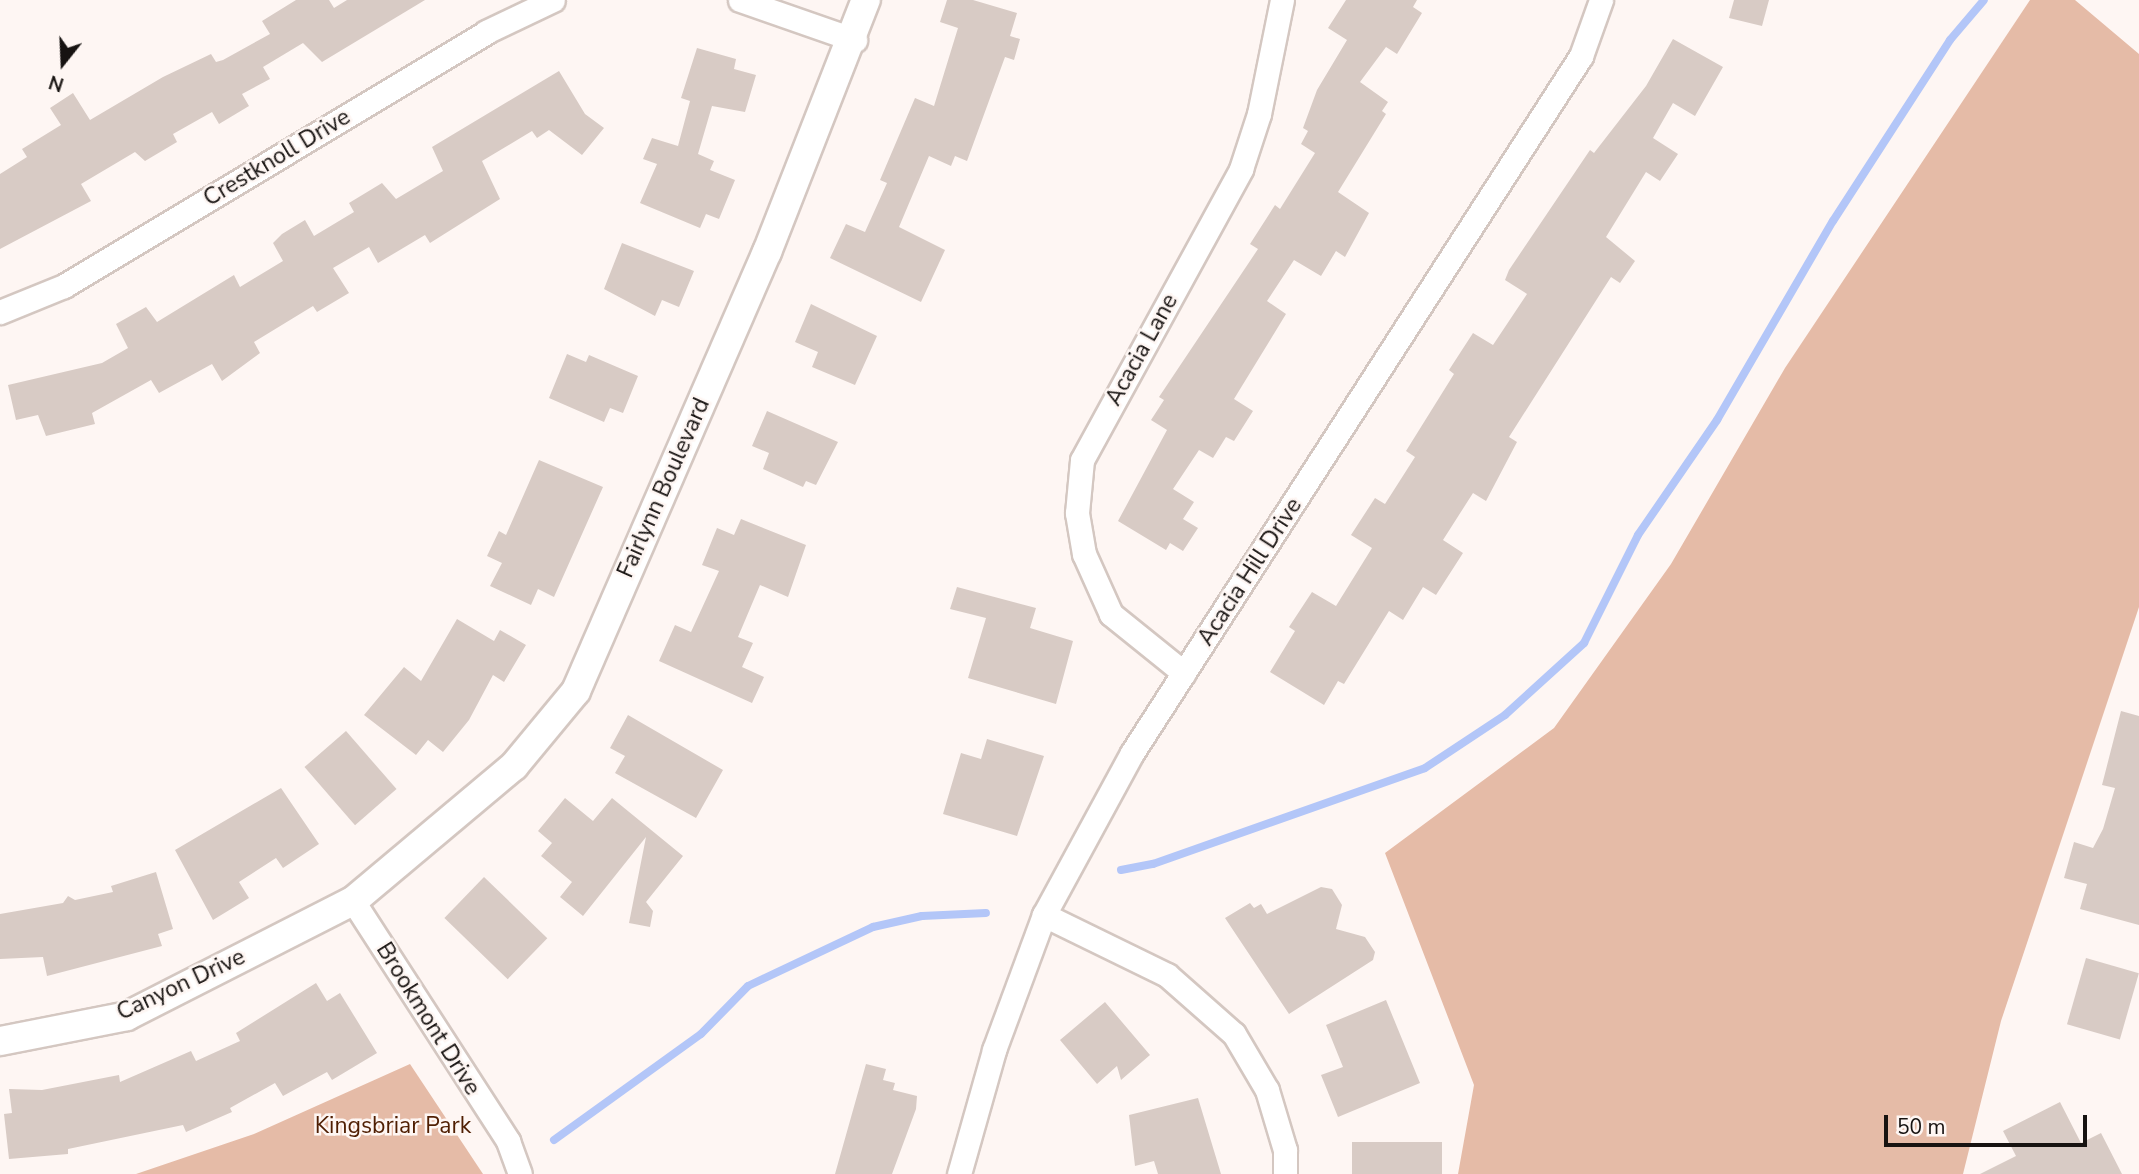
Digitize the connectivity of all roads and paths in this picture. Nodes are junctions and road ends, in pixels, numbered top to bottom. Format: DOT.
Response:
graph roads {
  1 [pos="553,0"];
  2 [pos="740,0"];
  3 [pos="866,0"];
  4 [pos="1282,0"];
  5 [pos="1601,0"];
  6 [pos="855,40"];
  7 [pos="0,312"];
  8 [pos="1184,674"];
  9 [pos="353,901"];
  10 [pos="1044,915"];
  11 [pos="0,1041"];
  12 [pos="520,1174"];
  13 [pos="959,1174"];
  14 [pos="1285,1174"];
  1 -- 7 [label="street, Crestknoll Drive"];
  2 -- 6 [label="street"];
  3 -- 6 [label="street, Fairlynn Boulevard"];
  4 -- 8 [label="street, Acacia Lane"];
  5 -- 8 [label="street, Acacia Hill Drive"];
  6 -- 9 [label="street, Fairlynn Boulevard"];
  8 -- 10 [label="street, Acacia Hill Drive"];
  9 -- 11 [label="street, Canyon Drive"];
  9 -- 12 [label="street, Brookmont Drive"];
  10 -- 13 [label="street, Acacia Hill Drive"];
  10 -- 14 [label="street"];
}
